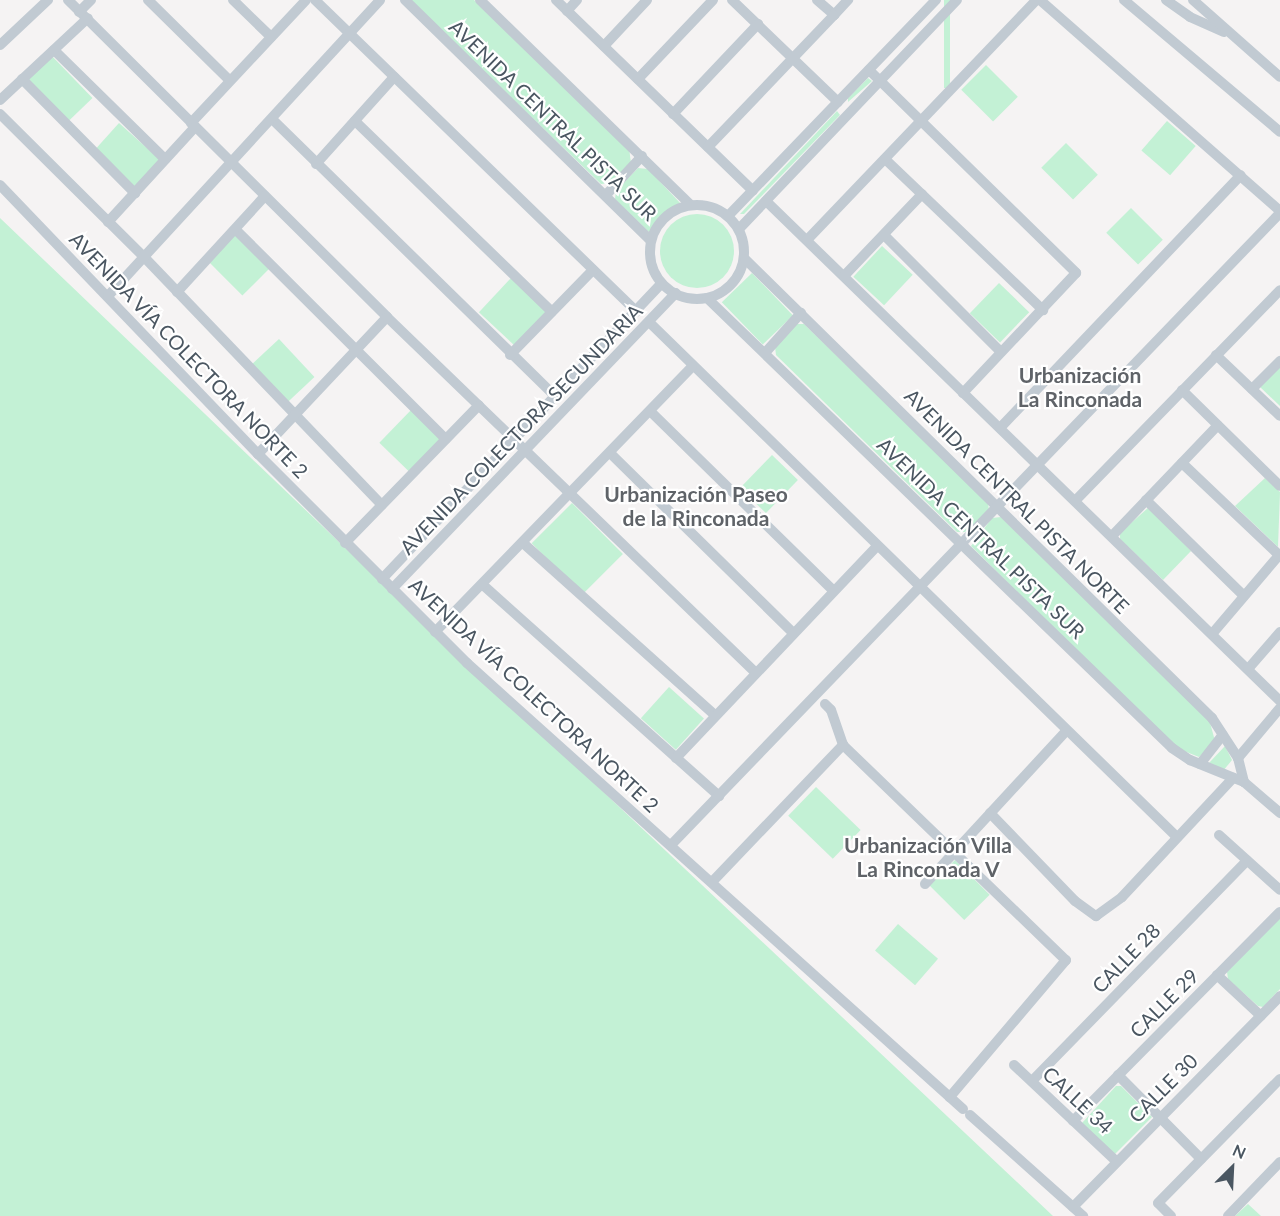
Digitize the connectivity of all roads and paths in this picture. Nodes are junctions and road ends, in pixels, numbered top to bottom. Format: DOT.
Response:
graph roads {
  1 [pos="48,0"];
  2 [pos="68,0"];
  3 [pos="91,0"];
  4 [pos="148,0"];
  5 [pos="233,0"];
  6 [pos="306,0"];
  7 [pos="315,0"];
  8 [pos="380,0"];
  9 [pos="405,0"];
  10 [pos="480,0"];
  11 [pos="556,0"];
  12 [pos="577,0"];
  13 [pos="647,0"];
  14 [pos="712,0"];
  15 [pos="732,0"];
  16 [pos="817,0"];
  17 [pos="848,0"];
  18 [pos="936,0"];
  19 [pos="957,0"];
  20 [pos="1038,0"];
  21 [pos="1124,0"];
  22 [pos="1166,0"];
  23 [pos="1193,0"];
  24 [pos="567,11"];
  25 [pos="83,15"];
  26 [pos="834,15"];
  27 [pos="758,24"];
  28 [pos="350,33"];
  29 [pos="272,37"];
  30 [pos="1235,37"];
  31 [pos="0,45"];
  32 [pos="604,46"];
  33 [pos="54,50"];
  34 [pos="793,59"];
  35 [pos="869,70"];
  36 [pos="394,77"];
  37 [pos="1280,77"];
  38 [pos="22,79"];
  39 [pos="229,80"];
  40 [pos="638,80"];
  41 [pos="880,81"];
  42 [pos="0,100"];
  43 [pos="838,102"];
  44 [pos="0,114"];
  45 [pos="673,114"];
  46 [pos="272,119"];
  47 [pos="355,121"];
  48 [pos="921,121"];
  49 [pos="193,125"];
  50 [pos="1280,132"];
  51 [pos="708,147"];
  52 [pos="642,156"];
  53 [pos="165,159"];
  54 [pos="885,159"];
  55 [pos="230,163"];
  56 [pos="316,164"];
  57 [pos="1241,175"];
  58 [pos="0,185"];
  59 [pos="753,191"];
  60 [pos="135,193"];
  61 [pos="922,194"];
  62 [pos="606,195"];
  63 [pos="265,196"];
  64 [pos="766,201"];
  65 [pos="691,205"];
  66 [pos="1280,212"];
  67 [pos="728,216"];
  68 [pos="108,222"];
  69 [pos="739,229"];
  70 [pos="236,230"];
  71 [pos="884,235"];
  72 [pos="807,240"];
  73 [pos="651,241"];
  74 [pos="145,258"];
  75 [pos="744,259"];
  76 [pos="593,270"];
  77 [pos="844,276"];
  78 [pos="662,283"];
  79 [pos="1280,290"];
  80 [pos="177,292"];
  81 [pos="675,293"];
  82 [pos="108,296"];
  83 [pos="707,298"];
  84 [pos="1043,310"];
  85 [pos="552,312"];
  86 [pos="637,312"];
  87 [pos="801,313"];
  88 [pos="387,317"];
  89 [pos="649,322"];
  90 [pos="357,350"];
  91 [pos="765,352"];
  92 [pos="1001,352"];
  93 [pos="510,355"];
  94 [pos="1216,355"];
  95 [pos="1280,361"];
  96 [pos="692,367"];
  97 [pos="1252,389"];
  98 [pos="1182,390"];
  99 [pos="963,393"];
  100 [pos="556,397"];
  101 [pos="479,405"];
  102 [pos="650,411"];
  103 [pos="294,416"];
  104 [pos="1280,416"];
  105 [pos="1218,425"];
  106 [pos="1000,428"];
  107 [pos="516,438"];
  108 [pos="446,439"];
  109 [pos="527,449"];
  110 [pos="610,453"];
  111 [pos="258,454"];
  112 [pos="1182,463"];
  113 [pos="1039,466"];
  114 [pos="1280,486"];
  115 [pos="572,493"];
  116 [pos="1146,500"];
  117 [pos="1075,501"];
  118 [pos="382,505"];
  119 [pos="996,507"];
  120 [pos="1112,536"];
  121 [pos="345,543"];
  122 [pos="523,543"];
  123 [pos="960,544"];
  124 [pos="876,547"];
  125 [pos="1279,554"];
  126 [pos="382,579"];
  127 [pos="483,585"];
  128 [pos="917,586"];
  129 [pos="392,589"];
  130 [pos="834,591"];
  131 [pos="1244,596"];
  132 [pos="435,632"];
  133 [pos="1280,632"];
  134 [pos="793,633"];
  135 [pos="1212,634"];
  136 [pos="1248,669"];
  137 [pos="755,672"];
  138 [pos="1280,701"];
  139 [pos="825,704"];
  140 [pos="1280,708"];
  141 [pos="715,715"];
  142 [pos="1066,731"];
  143 [pos="1223,735"];
  144 [pos="843,745"];
  145 [pos="676,758"];
  146 [pos="1238,758"];
  147 [pos="1200,764"];
  148 [pos="1239,780"];
  149 [pos="719,796"];
  150 [pos="1278,808"];
  151 [pos="990,813"];
  152 [pos="1219,835"];
  153 [pos="1177,837"];
  154 [pos="671,845"];
  155 [pos="955,853"];
  156 [pos="1246,861"];
  157 [pos="712,882"];
  158 [pos="925,884"];
  159 [pos="1280,890"];
  160 [pos="1280,912"];
  161 [pos="1217,975"];
  162 [pos="1280,996"];
  163 [pos="1261,1016"];
  164 [pos="1014,1065"];
  165 [pos="1118,1075"];
  166 [pos="1280,1079"];
  167 [pos="1032,1081"];
  168 [pos="950,1097"];
  169 [pos="1160,1117"];
  170 [pos="1073,1121"];
  171 [pos="1201,1159"];
  172 [pos="1117,1162"];
  173 [pos="1280,1162"];
  174 [pos="1073,1207"];
  175 [pos="1083,1216"];
  176 [pos="1172,1216"];
  177 [pos="1228,1216"];
  1 -- 31 [label="street"];
  2 -- 25 [label="street"];
  3 -- 25 [label="street"];
  4 -- 39 [label="street"];
  5 -- 29 [label="street"];
  6 -- 29 [label="street"];
  7 -- 28 [label="street"];
  8 -- 28 [label="street"];
  9 -- 62 [label="street, AVENIDA CENTRAL PISTA SUR"];
  10 -- 52 [label="street"];
  11 -- 24 [label="street"];
  12 -- 24 [label="street"];
  13 -- 32 [label="street"];
  14 -- 40 [label="street"];
  15 -- 27 [label="street"];
  16 -- 26 [label="street"];
  17 -- 26 [label="street"];
  18 -- 35 [label="street"];
  19 -- 41 [label="street"];
  20 -- 48 [label="street"];
  20 -- 57 [label="street"];
  21 -- 50 [label="street"];
  22 -- 30 [label="street"];
  23 -- 30 [label="street"];
  24 -- 32 [label="street"];
  25 -- 33 [label="street"];
  25 -- 49 [label="street"];
  26 -- 34 [label="street"];
  27 -- 34 [label="street"];
  27 -- 45 [label="street"];
  28 -- 36 [label="street"];
  28 -- 46 [label="street"];
  29 -- 39 [label="street"];
  30 -- 37 [label="street"];
  32 -- 40 [label="street"];
  33 -- 38 [label="street"];
  33 -- 53 [label="street"];
  34 -- 43 [label="street"];
  34 -- 51 [label="street"];
  35 -- 41 [label="street"];
  35 -- 43 [label="street"];
  36 -- 47 [label="street"];
  36 -- 76 [label="street"];
  38 -- 42 [label="street"];
  38 -- 60 [label="street"];
  39 -- 49 [label="street"];
  40 -- 45 [label="street"];
  41 -- 48 [label="street"];
  41 -- 64 [label="street"];
  43 -- 59 [label="street"];
  44 -- 68 [label="street"];
  45 -- 51 [label="street"];
  46 -- 55 [label="street"];
  46 -- 56 [label="street"];
  47 -- 56 [label="street"];
  47 -- 85 [label="street"];
  48 -- 54 [label="street"];
  48 -- 84 [label="street"];
  49 -- 53 [label="street"];
  49 -- 55 [label="street"];
  51 -- 59 [label="street"];
  52 -- 62 [label="street"];
  52 -- 65 [label="street"];
  53 -- 60 [label="street"];
  54 -- 61 [label="street"];
  54 -- 72 [label="street"];
  55 -- 63 [label="street"];
  55 -- 74 [label="street"];
  56 -- 93 [label="street"];
  57 -- 66 [label="street"];
  57 -- 106 [label="street"];
  58 -- 82 [label="street, AVENIDA VÍA COLECTORA NORTE 2"];
  59 -- 67 [label="street"];
  60 -- 68 [label="street"];
  61 -- 71 [label="street"];
  61 -- 84 [label="street"];
  62 -- 73 [label="street, AVENIDA CENTRAL PISTA SUR"];
  63 -- 70 [label="street"];
  63 -- 88 [label="street"];
  64 -- 69 [label="street"];
  64 -- 72 [label="street"];
  65 -- 67 [label="street"];
  65 -- 73 [label="street"];
  66 -- 113 [label="street"];
  67 -- 69 [label="street"];
  68 -- 74 [label="street"];
  69 -- 75 [label="street"];
  70 -- 80 [label="street"];
  70 -- 90 [label="street"];
  71 -- 77 [label="street"];
  71 -- 92 [label="street"];
  72 -- 77 [label="street"];
  73 -- 78 [label="street"];
  74 -- 80 [label="street"];
  74 -- 82 [label="street"];
  75 -- 83 [label="street"];
  75 -- 87 [label="street, AVENIDA CENTRAL PISTA NORTE"];
  76 -- 85 [label="street"];
  76 -- 86 [label="street"];
  77 -- 99 [label="street"];
  78 -- 81 [label="street"];
  78 -- 86 [label="street, AVENIDA COLECTORA SECUNDARIA"];
  79 -- 94 [label="street"];
  80 -- 103 [label="street"];
  81 -- 83 [label="street"];
  81 -- 89 [label="street, AVENIDA COLECTORA SECUNDARIA"];
  82 -- 111 [label="street, AVENIDA VÍA COLECTORA NORTE 2"];
  83 -- 91 [label="street, AVENIDA CENTRAL PISTA SUR"];
  84 -- 92 [label="street"];
  85 -- 93 [label="street"];
  86 -- 100 [label="street, AVENIDA COLECTORA SECUNDARIA"];
  87 -- 91 [label="street"];
  87 -- 119 [label="street, AVENIDA CENTRAL PISTA NORTE"];
  88 -- 90 [label="street"];
  88 -- 101 [label="street"];
  89 -- 96 [label="street"];
  89 -- 109 [label="street, AVENIDA COLECTORA SECUNDARIA"];
  90 -- 103 [label="street"];
  90 -- 108 [label="street"];
  91 -- 123 [label="street, AVENIDA CENTRAL PISTA SUR"];
  92 -- 99 [label="street"];
  93 -- 100 [label="street"];
  94 -- 97 [label="street"];
  94 -- 98 [label="street"];
  95 -- 97 [label="street"];
  96 -- 102 [label="street"];
  96 -- 124 [label="street"];
  97 -- 104 [label="street"];
  98 -- 105 [label="street"];
  98 -- 117 [label="street"];
  99 -- 106 [label="street"];
  100 -- 107 [label="street, AVENIDA COLECTORA SECUNDARIA"];
  101 -- 107 [label="street"];
  101 -- 108 [label="street"];
  102 -- 110 [label="street"];
  102 -- 130 [label="street"];
  103 -- 111 [label="street"];
  103 -- 118 [label="street"];
  105 -- 112 [label="street"];
  105 -- 114 [label="street"];
  106 -- 113 [label="street"];
  107 -- 109 [label="street"];
  107 -- 126 [label="street, AVENIDA COLECTORA SECUNDARIA"];
  108 -- 118 [label="street"];
  109 -- 115 [label="street"];
  109 -- 129 [label="street, AVENIDA COLECTORA SECUNDARIA"];
  110 -- 115 [label="street"];
  110 -- 134 [label="street"];
  111 -- 121 [label="street, AVENIDA VÍA COLECTORA NORTE 2"];
  112 -- 116 [label="street"];
  112 -- 125 [label="street"];
  113 -- 117 [label="street"];
  113 -- 119 [label="street"];
  115 -- 122 [label="street"];
  115 -- 137 [label="street"];
  116 -- 120 [label="street"];
  116 -- 131 [label="street"];
  117 -- 120 [label="street"];
  118 -- 121 [label="street"];
  119 -- 123 [label="street"];
  119 -- 143 [label="street, AVENIDA CENTRAL PISTA NORTE"];
  120 -- 135 [label="street"];
  121 -- 126 [label="street, AVENIDA VÍA COLECTORA NORTE 2"];
  122 -- 127 [label="street"];
  122 -- 141 [label="street"];
  123 -- 128 [label="street"];
  123 -- 147 [label="street, AVENIDA CENTRAL PISTA SUR"];
  124 -- 128 [label="street"];
  124 -- 130 [label="street"];
  125 -- 131 [label="street"];
  126 -- 129 [label="street, AVENIDA VÍA COLECTORA NORTE 2"];
  127 -- 132 [label="street"];
  127 -- 145 [label="street"];
  128 -- 142 [label="street"];
  128 -- 149 [label="street"];
  129 -- 132 [label="street, AVENIDA VÍA COLECTORA NORTE 2"];
  130 -- 134 [label="street"];
  131 -- 135 [label="street"];
  132 -- 154 [label="street, AVENIDA VÍA COLECTORA NORTE 2"];
  133 -- 136 [label="street"];
  134 -- 137 [label="street"];
  135 -- 136 [label="street"];
  136 -- 138 [label="street"];
  137 -- 141 [label="street"];
  139 -- 144 [label="street"];
  140 -- 146 [label="street"];
  141 -- 145 [label="street"];
  142 -- 151 [label="street"];
  142 -- 153 [label="street"];
  143 -- 146 [label="street, AVENIDA CENTRAL PISTA NORTE"];
  143 -- 147 [label="street"];
  144 -- 155 [label="street"];
  144 -- 157 [label="street"];
  145 -- 149 [label="street"];
  146 -- 148 [label="street, AVENIDA CENTRAL PISTA NORTE"];
  147 -- 148 [label="street, AVENIDA CENTRAL PISTA SUR"];
  148 -- 150 [label="street, AVENIDA CENTRAL PISTA SUR"];
  148 -- 153 [label="street"];
  149 -- 154 [label="street"];
  151 -- 153 [label="street"];
  151 -- 155 [label="street"];
  152 -- 156 [label="street"];
  154 -- 157 [label="street, AVENIDA VÍA COLECTORA NORTE 2"];
  155 -- 158 [label="street"];
  155 -- 168 [label="street"];
  156 -- 159 [label="street"];
  156 -- 167 [label="street, CALLE 28"];
  157 -- 168 [label="street, AVENIDA VÍA COLECTORA NORTE 2"];
  160 -- 161 [label="street, CALLE 29"];
  161 -- 163 [label="street"];
  161 -- 165 [label="street, CALLE 29"];
  162 -- 163 [label="street, CALLE 30"];
  163 -- 169 [label="street, CALLE 30"];
  164 -- 167 [label="street, CALLE 34"];
  165 -- 169 [label="street"];
  165 -- 170 [label="street, CALLE 29"];
  166 -- 171 [label="street"];
  167 -- 170 [label="street, CALLE 34"];
  168 -- 174 [label="street, AVENIDA VÍA COLECTORA NORTE 2"];
  169 -- 171 [label="street"];
  169 -- 172 [label="street, CALLE 30"];
  170 -- 172 [label="street, CALLE 34"];
  171 -- 176 [label="street"];
  172 -- 174 [label="street, CALLE 30"];
  173 -- 177 [label="street"];
  174 -- 175 [label="street, AVENIDA VÍA COLECTORA NORTE 2"];
}
